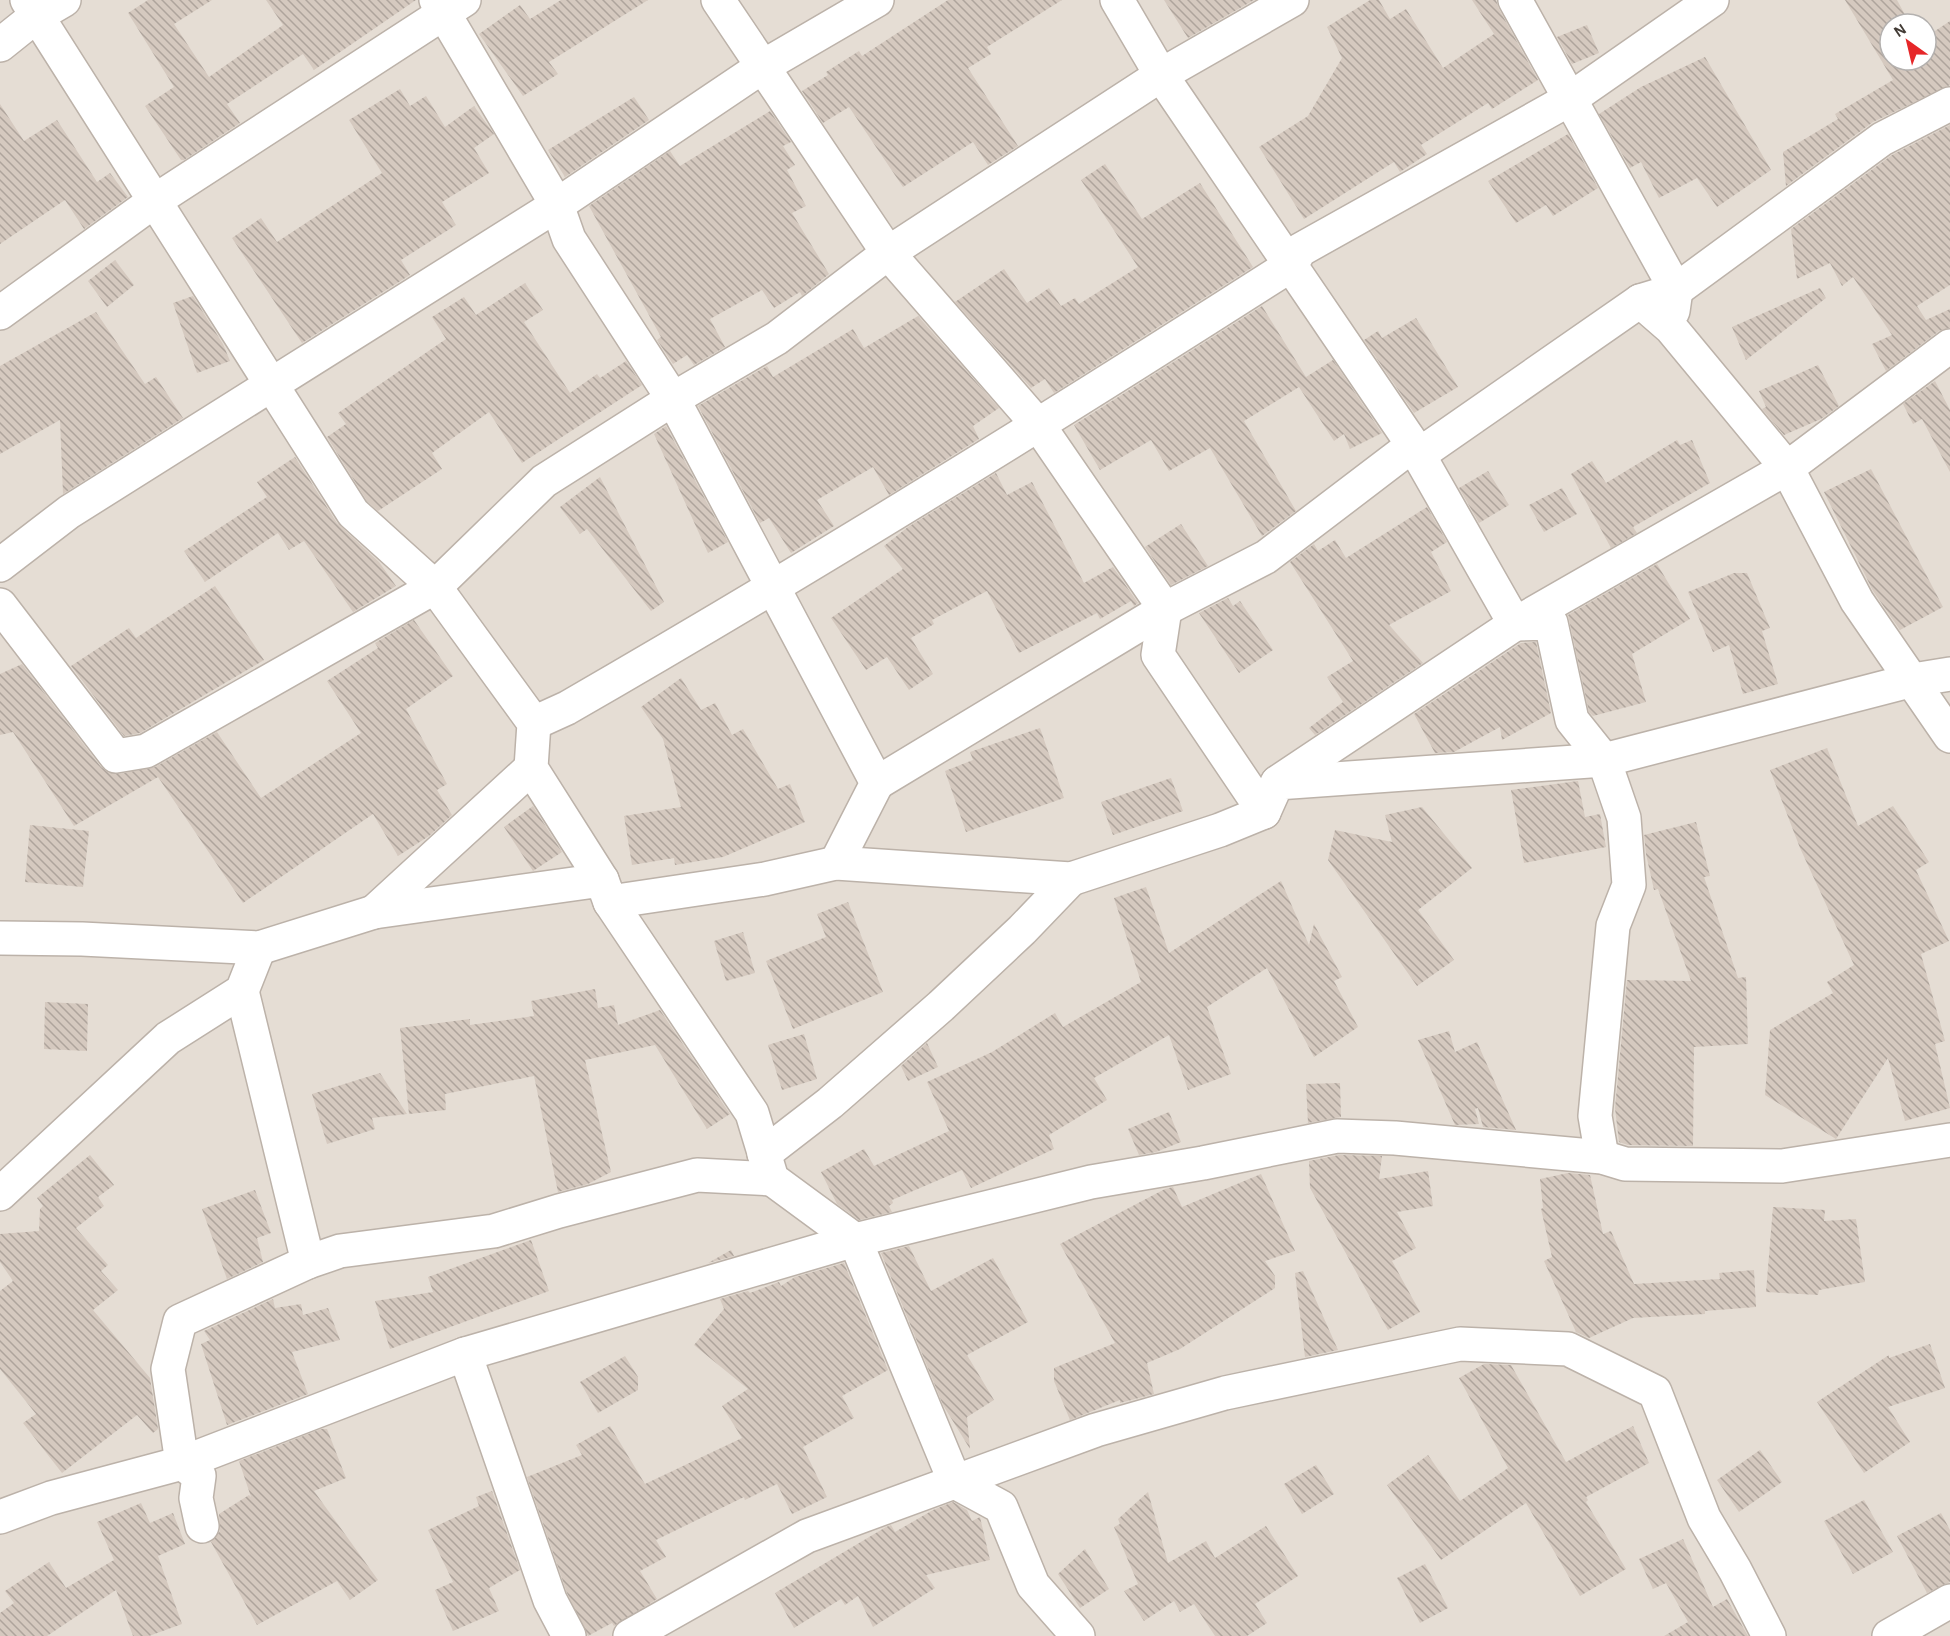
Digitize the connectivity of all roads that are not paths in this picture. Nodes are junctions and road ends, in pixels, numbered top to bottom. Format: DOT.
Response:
graph roads {
  1 [pos="64,0"];
  2 [pos="717,0"];
  3 [pos="878,0"];
  4 [pos="1117,0"];
  5 [pos="1292,0"];
  6 [pos="1515,0"];
  7 [pos="1712,0"];
  8 [pos="448,5"];
  9 [pos="31,9"];
  10 [pos="0,45"];
  11 [pos="762,67"];
  12 [pos="1161,75"];
  13 [pos="1570,99"];
  14 [pos="1950,105"];
  15 [pos="153,202"];
  16 [pos="557,205"];
  17 [pos="888,253"];
  18 [pos="1291,264"];
  19 [pos="1676,290"];
  20 [pos="1640,301"];
  21 [pos="0,313"];
  22 [pos="1671,328"];
  23 [pos="1950,346"];
  24 [pos="270,384"];
  25 [pos="674,399"];
  26 [pos="1039,426"];
  27 [pos="1413,446"];
  28 [pos="1786,468"];
  29 [pos="0,565"];
  30 [pos="435,587"];
  31 [pos="775,588"];
  32 [pos="0,605"];
  33 [pos="1165,609"];
  34 [pos="1515,624"];
  35 [pos="1950,674"];
  36 [pos="1913,680"];
  37 [pos="534,723"];
  38 [pos="1950,736"];
  39 [pos="1604,760"];
  40 [pos="531,768"];
  41 [pos="877,783"];
  42 [pos="1270,797"];
  43 [pos="836,863"];
  44 [pos="1071,879"];
  45 [pos="606,891"];
  46 [pos="374,912"];
  47 [pos="0,938"];
  48 [pos="259,948"];
  49 [pos="242,991"];
  50 [pos="1950,1140"];
  51 [pos="1602,1157"];
  52 [pos="768,1166"];
  53 [pos="0,1194"];
  54 [pos="855,1240"];
  55 [pos="308,1262"];
  56 [pos="465,1354"];
  57 [pos="182,1463"];
  58 [pos="955,1482"];
  59 [pos="0,1517"];
  60 [pos="202,1526"];
  61 [pos="1950,1601"];
  62 [pos="569,1636"];
  63 [pos="630,1636"];
  64 [pos="1078,1636"];
  65 [pos="1769,1636"];
  66 [pos="1888,1636"];
  1 -- 9 [label="street"];
  2 -- 11 [label="street"];
  3 -- 11 [label="street"];
  4 -- 12 [label="street"];
  5 -- 12 [label="street"];
  6 -- 13 [label="street"];
  7 -- 13 [label="street"];
  8 -- 15 [label="street"];
  8 -- 16 [label="street"];
  9 -- 10 [label="street"];
  9 -- 15 [label="street"];
  11 -- 16 [label="street"];
  11 -- 17 [label="street"];
  12 -- 17 [label="street"];
  12 -- 18 [label="street"];
  13 -- 18 [label="street"];
  13 -- 19 [label="street"];
  14 -- 19 [label="street"];
  15 -- 21 [label="street"];
  15 -- 24 [label="street"];
  16 -- 24 [label="street"];
  16 -- 25 [label="street"];
  17 -- 25 [label="street"];
  17 -- 26 [label="street"];
  18 -- 26 [label="street"];
  18 -- 27 [label="street"];
  19 -- 20 [label="street"];
  19 -- 22 [label="street"];
  20 -- 22 [label="street"];
  20 -- 27 [label="street"];
  22 -- 28 [label="street"];
  23 -- 28 [label="street"];
  24 -- 29 [label="street"];
  24 -- 30 [label="street"];
  25 -- 30 [label="street"];
  25 -- 31 [label="street"];
  26 -- 31 [label="street"];
  26 -- 33 [label="street"];
  27 -- 33 [label="street"];
  27 -- 34 [label="street"];
  28 -- 34 [label="street"];
  28 -- 36 [label="street"];
  30 -- 32 [label="street"];
  30 -- 37 [label="street"];
  31 -- 37 [label="street"];
  31 -- 41 [label="street"];
  33 -- 41 [label="street"];
  33 -- 42 [label="street"];
  34 -- 39 [label="street"];
  34 -- 42 [label="street"];
  35 -- 36 [label="street"];
  36 -- 38 [label="street"];
  36 -- 39 [label="street"];
  37 -- 40 [label="street"];
  39 -- 42 [label="street"];
  39 -- 51 [label="street"];
  40 -- 45 [label="street"];
  40 -- 46 [label="street"];
  41 -- 43 [label="street"];
  42 -- 44 [label="street"];
  43 -- 44 [label="street"];
  43 -- 45 [label="street"];
  44 -- 52 [label="street"];
  45 -- 46 [label="street"];
  45 -- 52 [label="street"];
  46 -- 48 [label="street"];
  47 -- 48 [label="street"];
  48 -- 49 [label="street"];
  49 -- 53 [label="street"];
  49 -- 55 [label="street"];
  50 -- 51 [label="street"];
  51 -- 54 [label="street"];
  52 -- 54 [label="street"];
  52 -- 55 [label="street"];
  54 -- 56 [label="street"];
  54 -- 58 [label="street"];
  55 -- 57 [label="street"];
  56 -- 57 [label="street"];
  56 -- 62 [label="street"];
  57 -- 59 [label="street"];
  57 -- 60 [label="street"];
  58 -- 63 [label="street"];
  58 -- 64 [label="street"];
  58 -- 65 [label="street"];
  61 -- 66 [label="street"];
}
